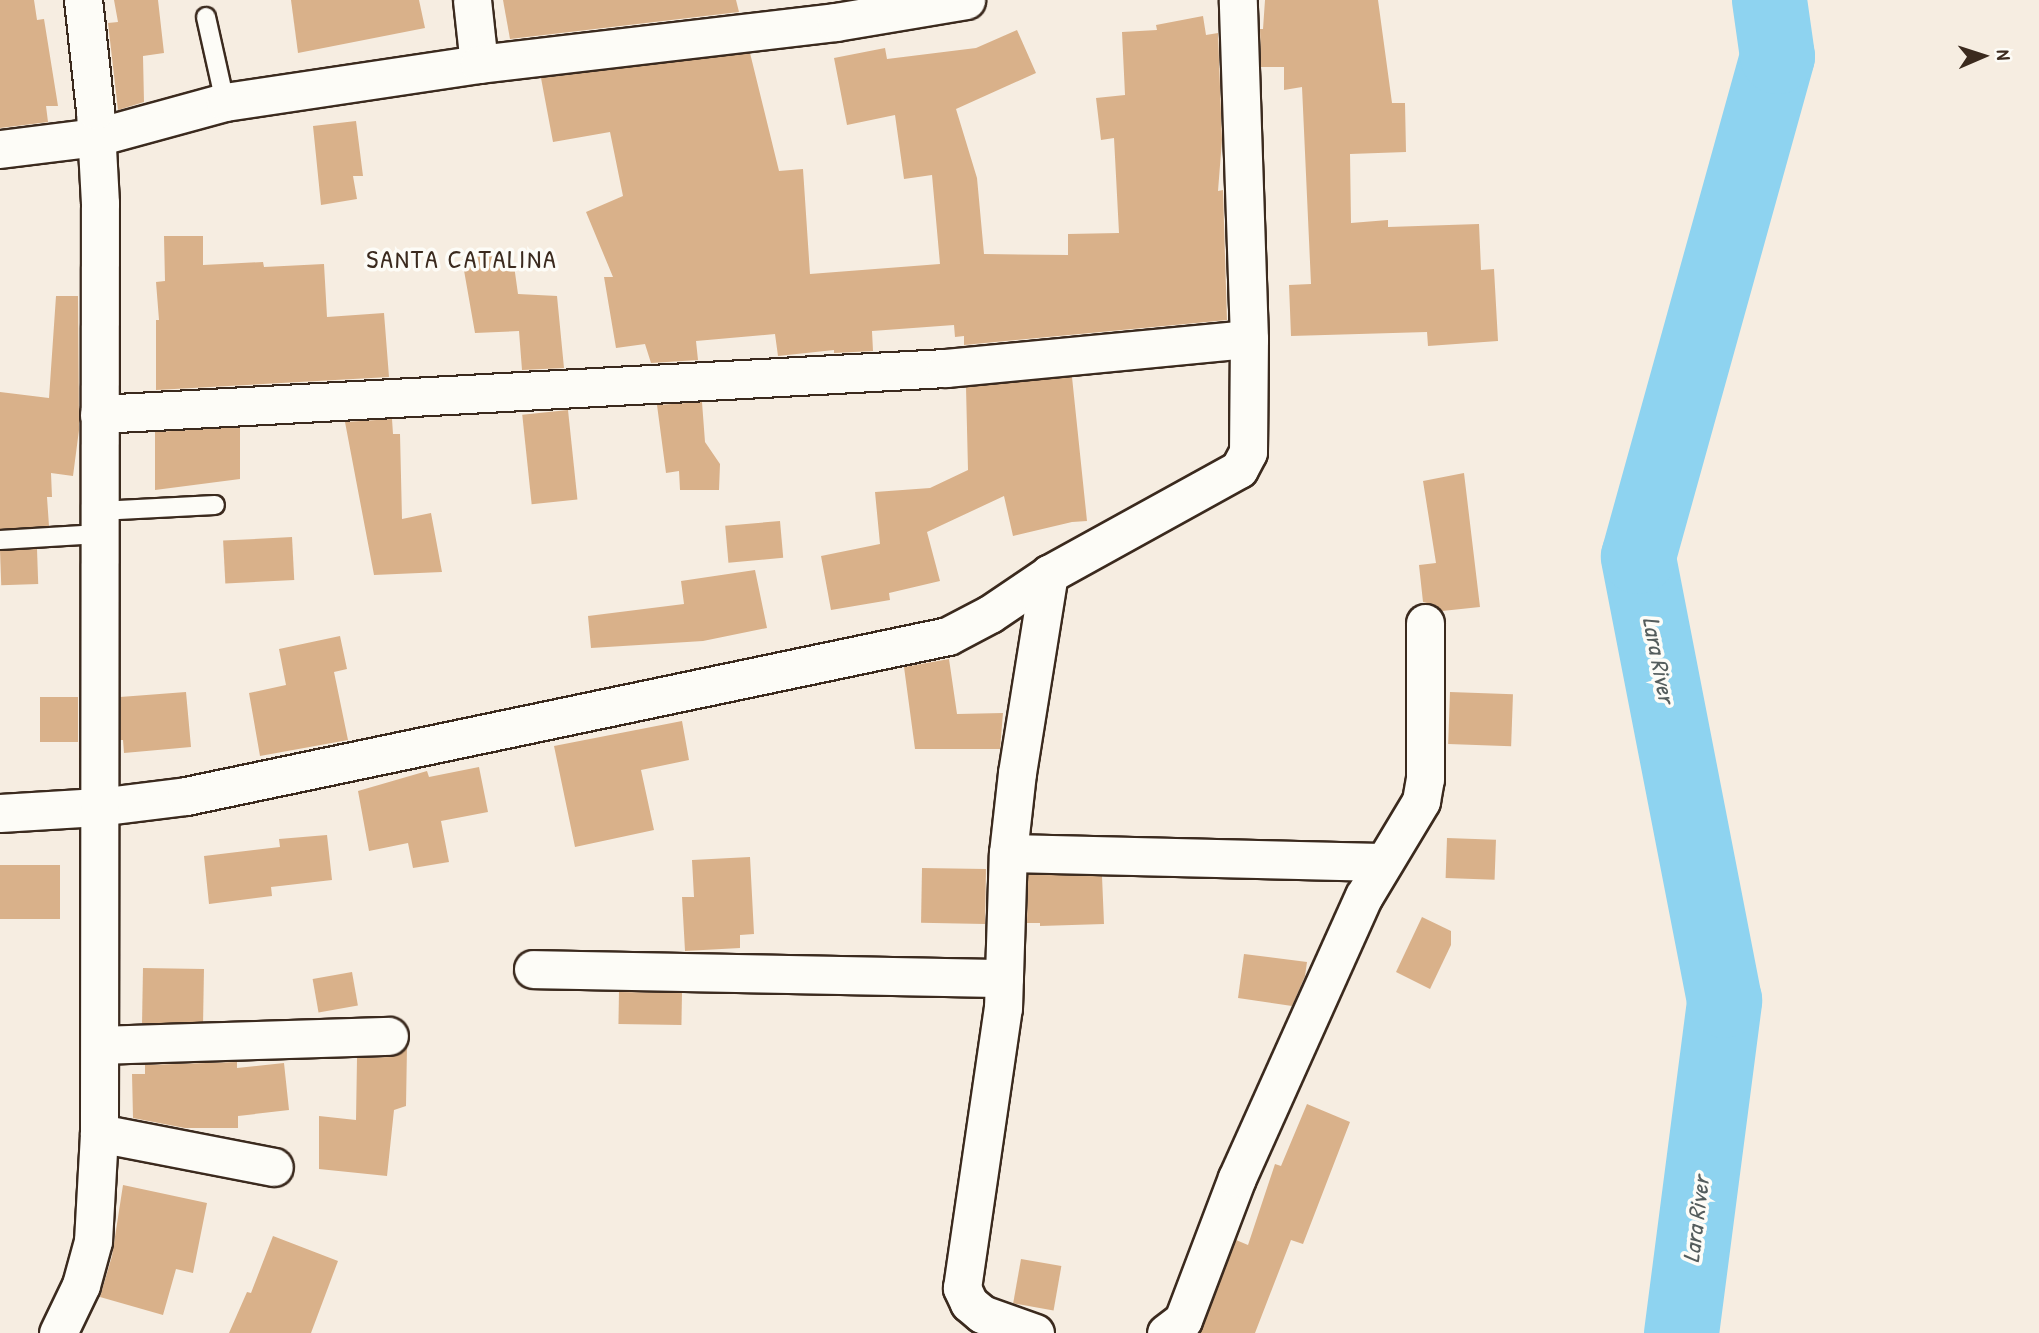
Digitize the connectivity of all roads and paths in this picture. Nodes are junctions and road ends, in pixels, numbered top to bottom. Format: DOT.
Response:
graph roads {
  1 [pos="83,0"];
  2 [pos="472,0"];
  3 [pos="966,0"];
  4 [pos="1238,0"];
  5 [pos="206,17"];
  6 [pos="479,64"];
  7 [pos="225,102"];
  8 [pos="97,137"];
  9 [pos="0,149"];
  10 [pos="1249,339"];
  11 [pos="99,414"];
  12 [pos="215,505"];
  13 [pos="99,523"];
  14 [pos="0,540"];
  15 [pos="1049,574"];
  16 [pos="1425,623"];
  17 [pos="98,807"];
  18 [pos="0,813"];
  19 [pos="1008,853"];
  20 [pos="1383,862"];
  21 [pos="533,969"];
  22 [pos="1004,978"];
  23 [pos="389,1036"];
  24 [pos="100,1045"];
  25 [pos="99,1133"];
  26 [pos="274,1167"];
  27 [pos="58,1333"];
  28 [pos="1034,1333"];
  29 [pos="1166,1333"];
  1 -- 8 [label="street"];
  2 -- 6 [label="street"];
  3 -- 6 [label="street"];
  4 -- 10 [label="street"];
  5 -- 7 [label="lane"];
  6 -- 7 [label="street"];
  7 -- 8 [label="street"];
  8 -- 9 [label="street"];
  8 -- 11 [label="street"];
  10 -- 11 [label="street"];
  10 -- 15 [label="street"];
  11 -- 13 [label="street"];
  12 -- 13 [label="lane"];
  13 -- 14 [label="lane"];
  13 -- 17 [label="street"];
  15 -- 17 [label="street"];
  15 -- 19 [label="street"];
  16 -- 20 [label="street"];
  17 -- 18 [label="street"];
  17 -- 24 [label="street"];
  19 -- 20 [label="street"];
  19 -- 22 [label="street"];
  20 -- 29 [label="street"];
  21 -- 22 [label="street"];
  22 -- 28 [label="street"];
  23 -- 24 [label="street"];
  24 -- 25 [label="street"];
  25 -- 26 [label="street"];
  25 -- 27 [label="street"];
}
